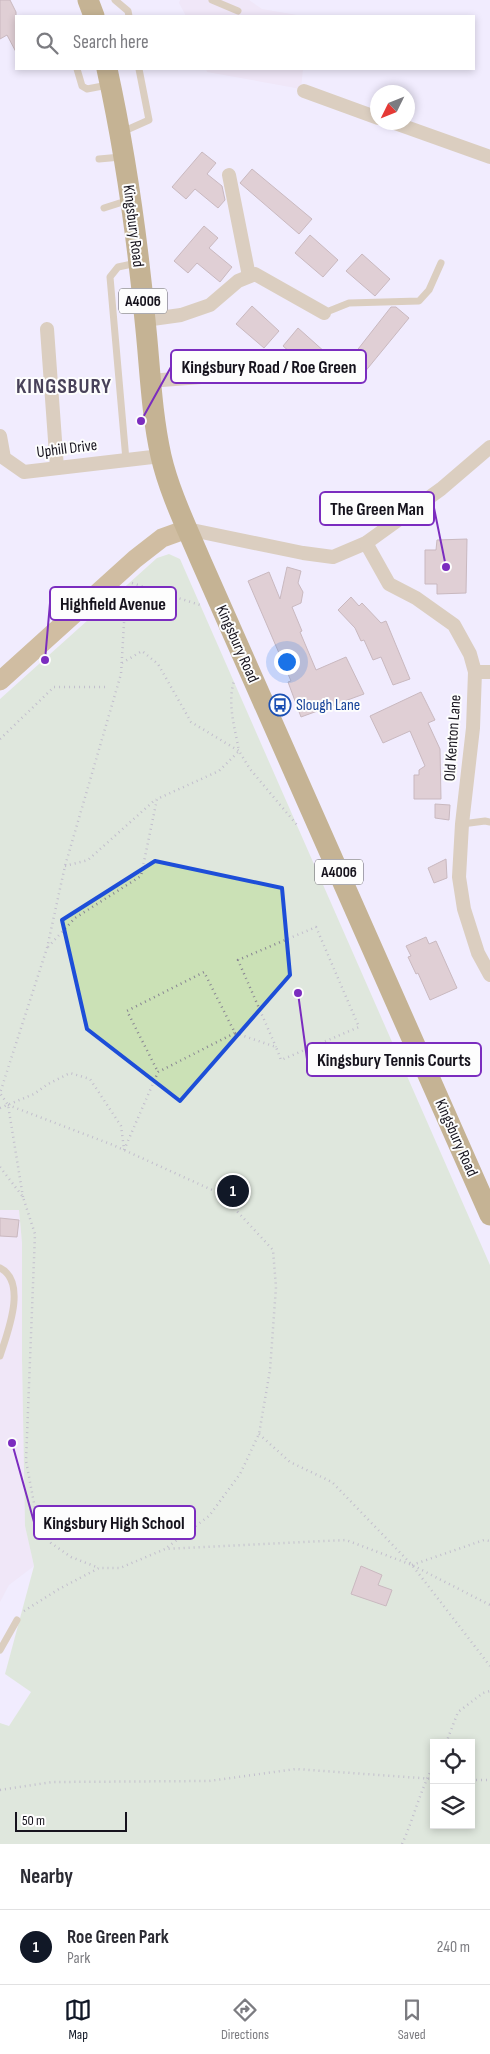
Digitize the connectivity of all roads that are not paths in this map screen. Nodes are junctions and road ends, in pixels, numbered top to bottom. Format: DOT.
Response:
graph roads {
  1 [pos="88,0"];
  2 [pos="115,0"];
  3 [pos="212,0"];
  4 [pos="238,11"];
  5 [pos="94,15"];
  6 [pos="129,15"];
  7 [pos="77,70"];
  8 [pos="139,70"];
  9 [pos="109,77"];
  10 [pos="304,91"];
  11 [pos="370,115"];
  12 [pos="414,130"];
  13 [pos="121,132"];
  14 [pos="124,156"];
  15 [pos="490,157"];
  16 [pos="99,159"];
  17 [pos="229,175"];
  18 [pos="130,200"];
  19 [pos="104,208"];
  20 [pos="138,263"];
  21 [pos="440,263"];
  22 [pos="249,276"];
  23 [pos="324,312"];
  24 [pos="145,320"];
  25 [pos="47,329"];
  26 [pos="227,375"];
  27 [pos="149,381"];
  28 [pos="0,436"];
  29 [pos="490,447"];
  30 [pos="161,456"];
  31 [pos="126,460"];
  32 [pos="57,468"];
  33 [pos="187,530"];
  34 [pos="366,543"];
  35 [pos="475,672"];
  36 [pos="490,672"];
  37 [pos="0,681"];
  38 [pos="490,822"];
  39 [pos="462,824"];
  40 [pos="490,975"];
  41 [pos="490,1215"];
  42 [pos="0,1268"];
  43 [pos="0,1356"];
  44 [pos="17,1620"];
  45 [pos="0,1650"];
  1 -- 5 [label="main road"];
  2 -- 6 [label="lane"];
  3 -- 4 [label="lane"];
  7 -- 9 [label="lane"];
  8 -- 13 [label="lane"];
  9 -- 13 [label="main road, Kingsbury Road / A4006"];
  10 -- 11 [label="street"];
  12 -- 15 [label="street"];
  13 -- 14 [label="main road, Kingsbury Road / A4006"];
  14 -- 16 [label="lane"];
  14 -- 18 [label="main road, Kingsbury Road / A4006"];
  17 -- 22 [label="street"];
  18 -- 19 [label="lane"];
  18 -- 20 [label="main road, Kingsbury Road / A4006"];
  20 -- 24 [label="main road, Kingsbury Road / A4006"];
  20 -- 31 [label="lane"];
  21 -- 23 [label="lane"];
  22 -- 23 [label="street"];
  22 -- 24 [label="street"];
  24 -- 27 [label="main road, Kingsbury Road / A4006"];
  25 -- 32 [label="street"];
  26 -- 27 [label="street"];
  27 -- 30 [label="main road, Kingsbury Road / A4006"];
  28 -- 32 [label="street, Uphill Drive"];
  29 -- 34 [label="street"];
  30 -- 31 [label="street, Uphill Drive"];
  30 -- 33 [label="main road, Kingsbury Road / A4006"];
  31 -- 32 [label="street, Uphill Drive"];
  33 -- 34 [label="street"];
  33 -- 37 [label="street"];
  33 -- 41 [label="main road, Kingsbury Road / A4006"];
  34 -- 35 [label="street, Old Kenton Lane"];
  35 -- 36 [label="street"];
  35 -- 39 [label="street, Old Kenton Lane"];
  38 -- 39 [label="lane"];
  39 -- 40 [label="street, Old Kenton Lane"];
  42 -- 43 [label="lane"];
  44 -- 45 [label="lane"];
}
